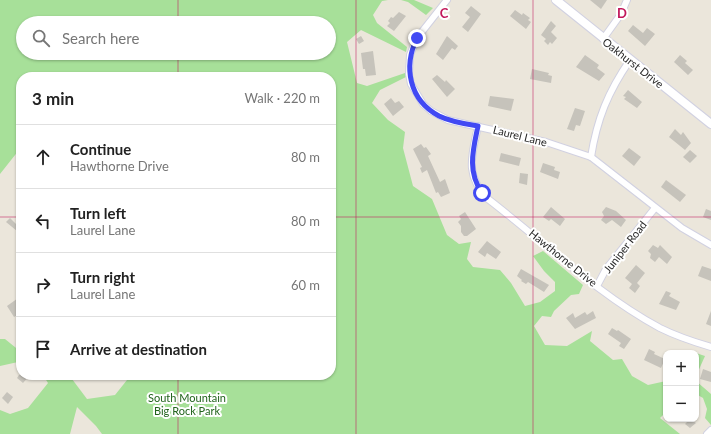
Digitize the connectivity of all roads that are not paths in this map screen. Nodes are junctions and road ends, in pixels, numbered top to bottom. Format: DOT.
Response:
graph roads {
  1 [pos="447,0"];
  2 [pos="556,0"];
  3 [pos="627,0"];
  4 [pos="603,39"];
  5 [pos="630,60"];
  6 [pos="711,124"];
  7 [pos="478,126"];
  8 [pos="591,157"];
  9 [pos="655,208"];
  10 [pos="711,245"];
  11 [pos="597,286"];
  12 [pos="711,347"];
  13 [pos="711,430"];
  14 [pos="707,434"];
  1 -- 7 [label="street, Laurel Lane"];
  2 -- 4 [label="street, Oakhurst Drive"];
  3 -- 4 [label="street"];
  4 -- 5 [label="street, Oakhurst Drive"];
  5 -- 6 [label="street, Oakhurst Drive"];
  5 -- 8 [label="street"];
  7 -- 8 [label="street, Laurel Lane"];
  7 -- 11 [label="street, Hawthorne Drive"];
  8 -- 9 [label="street, Laurel Lane"];
  9 -- 10 [label="street, Laurel Lane"];
  9 -- 11 [label="street, Juniper Road"];
  11 -- 12 [label="street, Hawthorne Drive"];
  13 -- 14 [label="street"];
}
